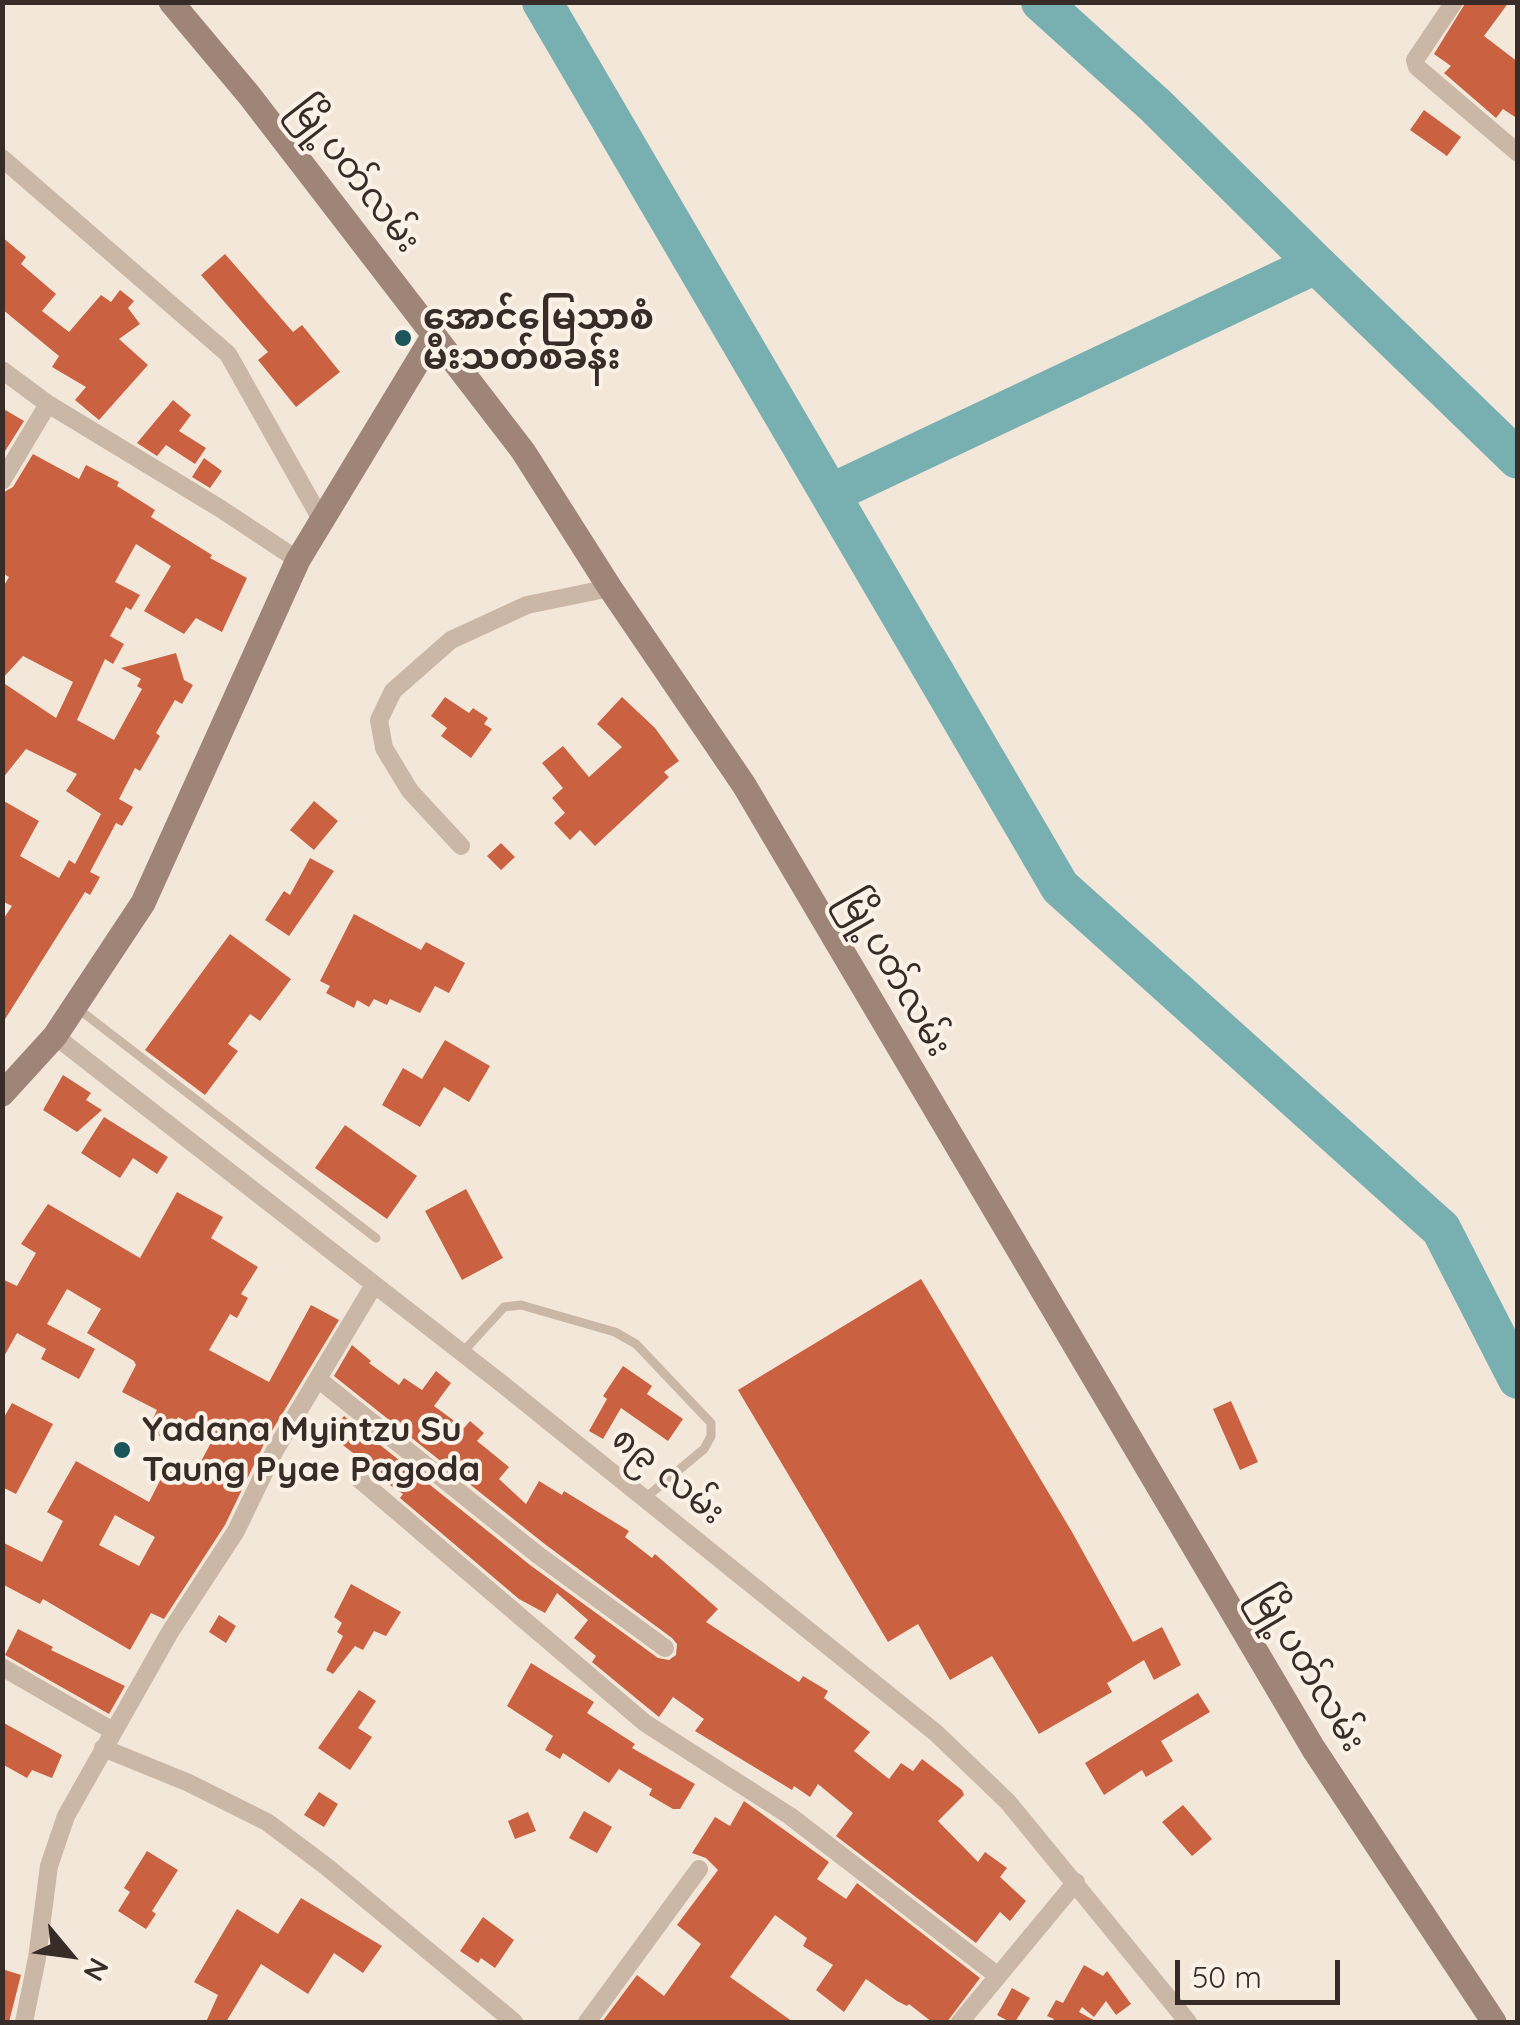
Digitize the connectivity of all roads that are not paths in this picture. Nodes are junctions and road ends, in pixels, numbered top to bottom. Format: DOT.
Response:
graph roads {
  1 [pos="171,2"];
  2 [pos="1454,2"];
  3 [pos="1518,153"];
  4 [pos="2,158"];
  5 [pos="434,335"];
  6 [pos="2,370"];
  7 [pos="48,404"];
  8 [pos="2,481"];
  9 [pos="322,521"];
  10 [pos="298,560"];
  11 [pos="610,588"];
  12 [pos="461,846"];
  13 [pos="75,1006"];
  14 [pos="55,1036"];
  15 [pos="2,1094"];
  16 [pos="376,1238"];
  17 [pos="374,1285"];
  18 [pos="462,1353"];
  19 [pos="318,1379"];
  20 [pos="359,1479"];
  21 [pos="644,1498"];
  22 [pos="665,1648"];
  23 [pos="2,1667"];
  24 [pos="112,1731"];
  25 [pos="103,1748"];
  26 [pos="699,1870"];
  27 [pos="1076,1882"];
  28 [pos="998,1976"];
  29 [pos="505,2020"];
  30 [pos="24,2022"];
  31 [pos="587,2022"];
  32 [pos="960,2022"];
  33 [pos="1188,2022"];
  34 [pos="1494,2022"];
  1 -- 5 [label="main road, မြို့ပတ်လမ်း"];
  2 -- 3 [label="street"];
  4 -- 9 [label="street"];
  5 -- 9 [label="main road"];
  5 -- 11 [label="main road, မြို့ပတ်လမ်း"];
  6 -- 7 [label="street"];
  7 -- 8 [label="street"];
  7 -- 10 [label="street"];
  9 -- 10 [label="main road"];
  10 -- 13 [label="main road"];
  11 -- 12 [label="street"];
  11 -- 34 [label="main road, မြို့ပတ်လမ်း"];
  13 -- 14 [label="main road"];
  13 -- 16 [label="lane"];
  14 -- 15 [label="main road"];
  14 -- 17 [label="street, ၈၉ လမ်း"];
  17 -- 18 [label="street, ၈၉ လမ်း"];
  17 -- 19 [label="street"];
  18 -- 21 [label="street, ၈၉ လမ်း"];
  18 -- 21 [label="lane"];
  19 -- 22 [label="street"];
  19 -- 24 [label="street"];
  20 -- 28 [label="street"];
  21 -- 27 [label="street, ၈၉ လမ်း"];
  23 -- 24 [label="street"];
  24 -- 25 [label="street"];
  25 -- 29 [label="street"];
  25 -- 30 [label="street"];
  26 -- 31 [label="street"];
  27 -- 28 [label="street"];
  27 -- 33 [label="street, ၈၉ လမ်း"];
  28 -- 32 [label="street"];
}
